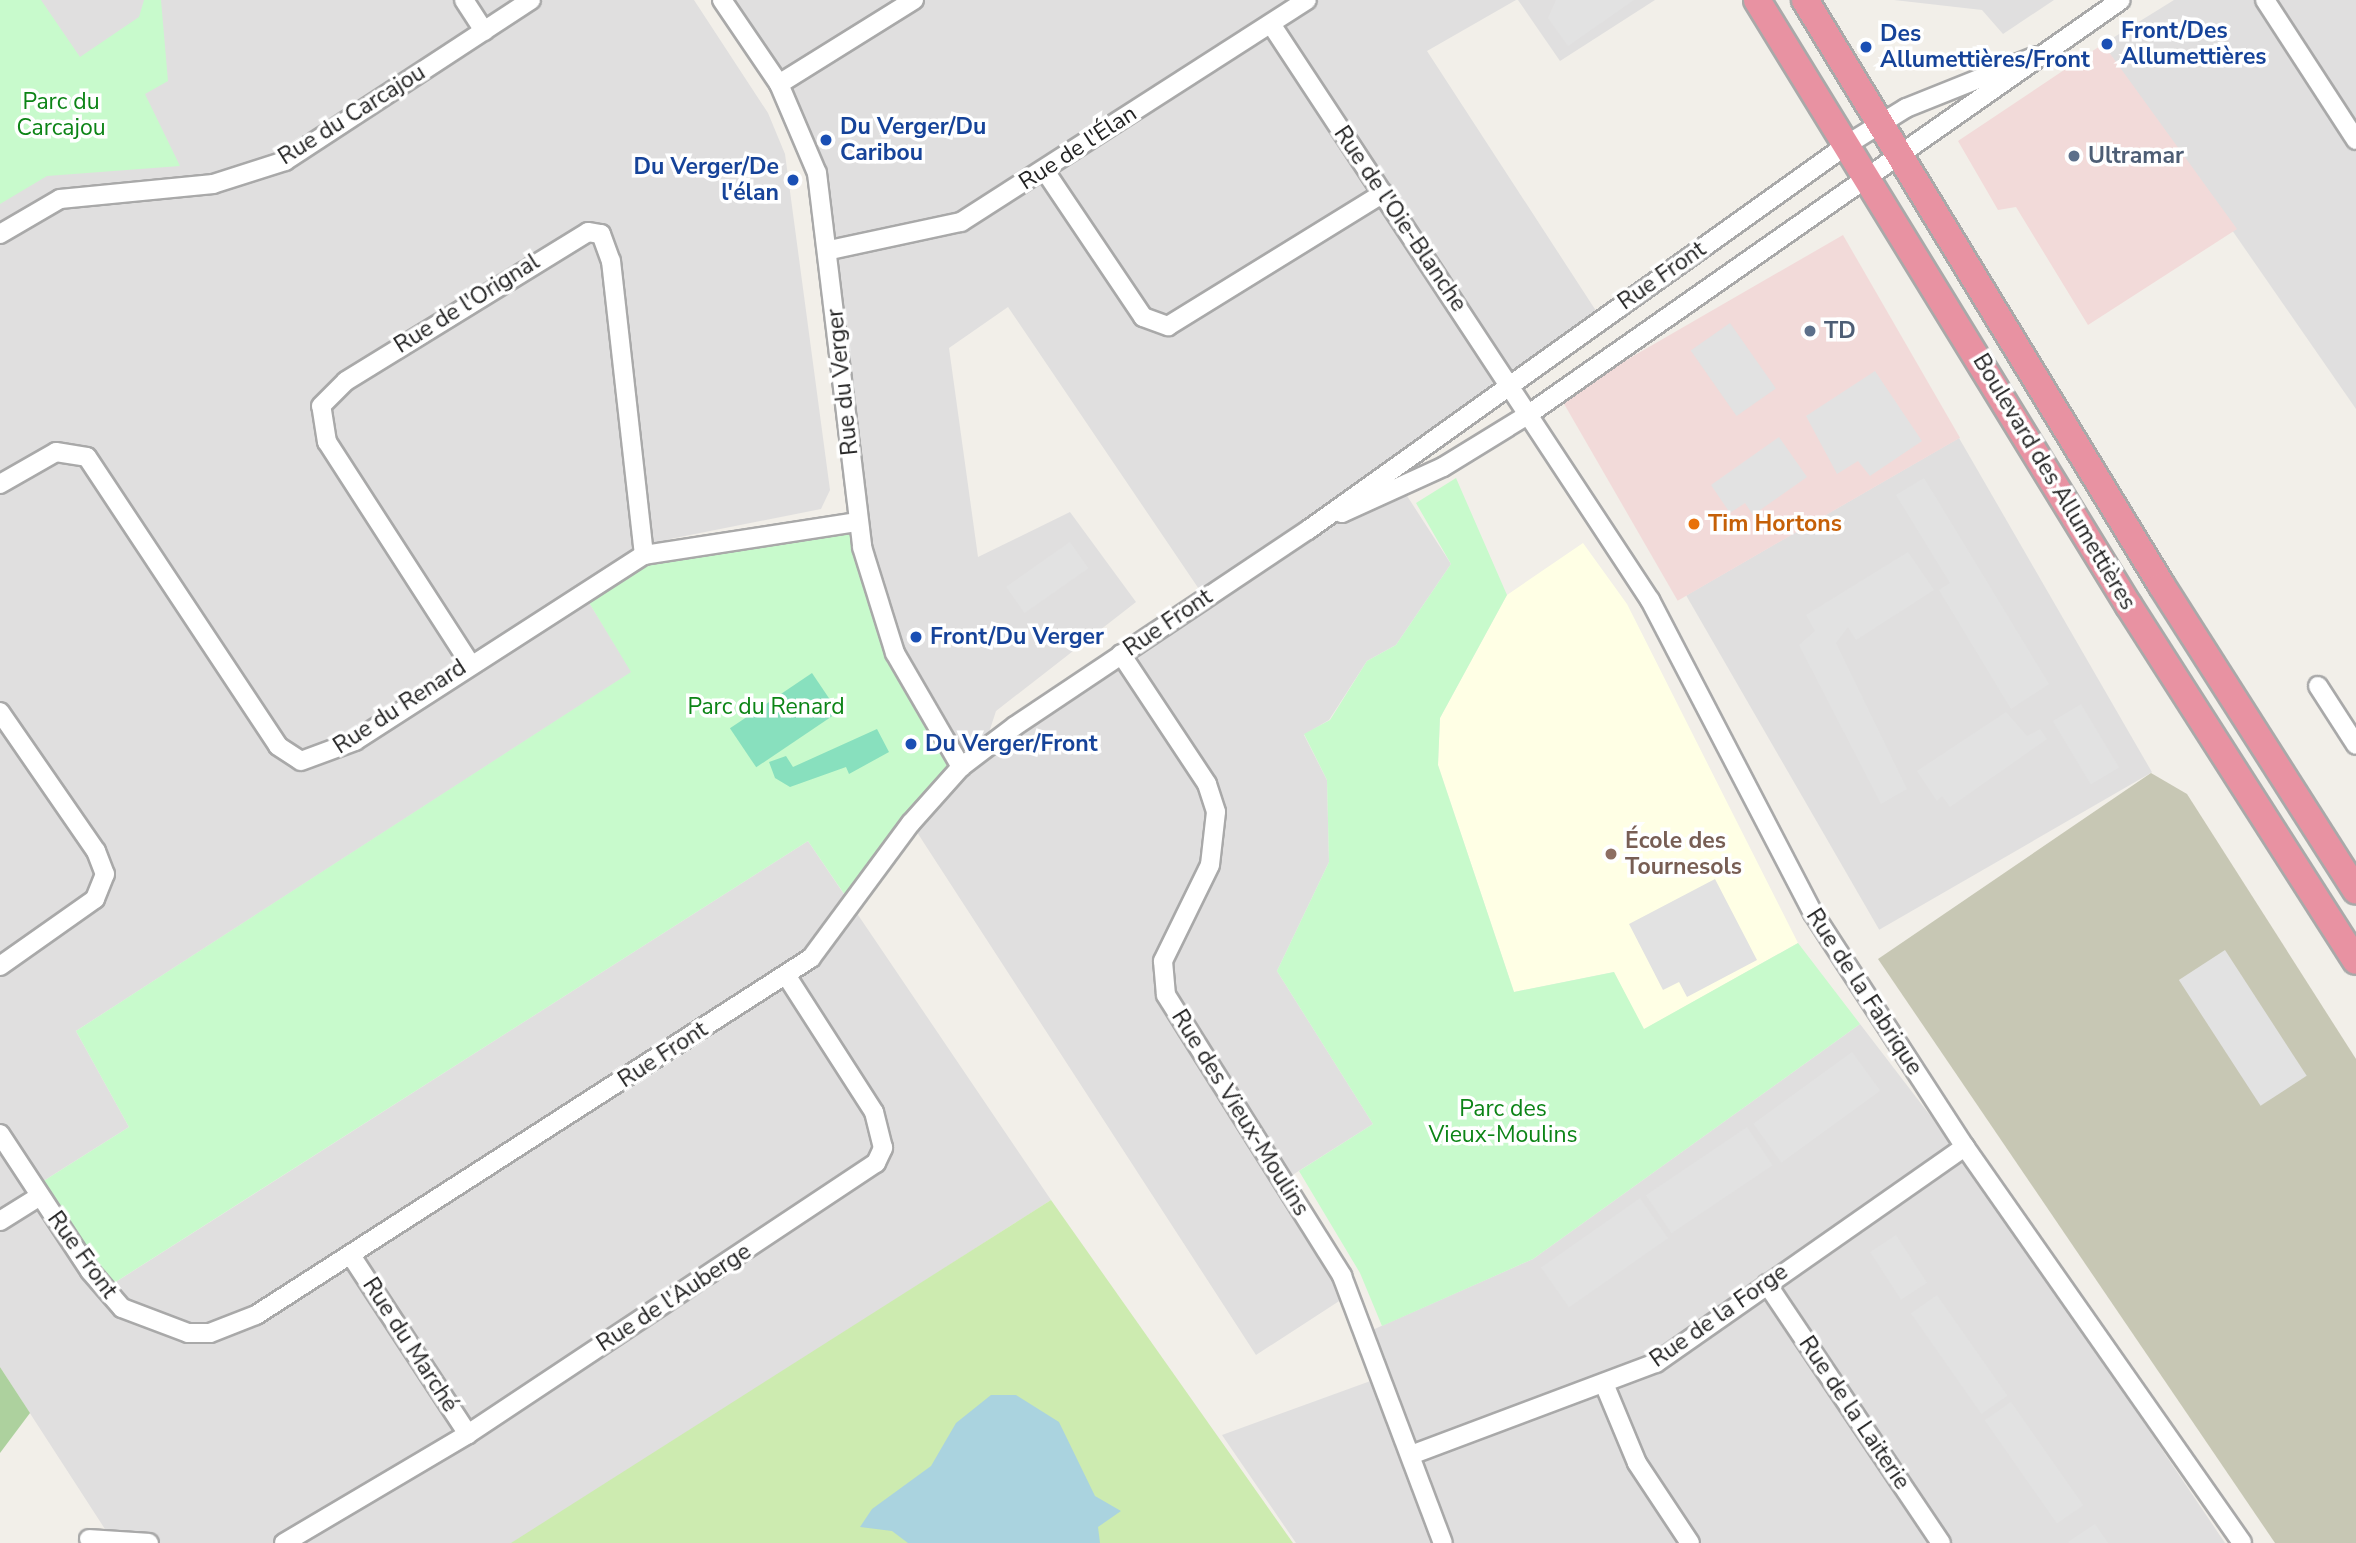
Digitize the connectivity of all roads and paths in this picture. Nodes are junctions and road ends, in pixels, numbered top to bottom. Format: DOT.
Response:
graph roads {
  1 [pos="464,0"];
  2 [pos="531,0"];
  3 [pos="722,0"];
  4 [pos="914,0"];
  5 [pos="1307,0"];
  6 [pos="1757,0"];
  7 [pos="1805,0"];
  8 [pos="2121,0"];
  9 [pos="2265,0"];
  10 [pos="1271,24"];
  11 [pos="484,31"];
  12 [pos="2036,55"];
  13 [pos="779,84"];
  14 [pos="1880,124"];
  15 [pos="2356,140"];
  16 [pos="1849,144"];
  17 [pos="1900,156"];
  18 [pos="1045,171"];
  19 [pos="1869,176"];
  20 [pos="1383,193"];
  21 [pos="0,234"];
  22 [pos="831,250"];
  23 [pos="1510,385"];
  24 [pos="1530,414"];
  25 [pos="0,484"];
  26 [pos="858,522"];
  27 [pos="1308,530"];
  28 [pos="644,555"];
  29 [pos="1121,654"];
  30 [pos="469,662"];
  31 [pos="2318,686"];
  32 [pos="0,712"];
  33 [pos="2356,745"];
  34 [pos="961,767"];
  35 [pos="2356,890"];
  36 [pos="2356,961"];
  37 [pos="0,966"];
  38 [pos="786,975"];
  39 [pos="0,1134"];
  40 [pos="1965,1147"];
  41 [pos="40,1196"];
  42 [pos="0,1221"];
  43 [pos="352,1257"];
  44 [pos="1767,1283"];
  45 [pos="1605,1386"];
  46 [pos="468,1433"];
  47 [pos="1411,1455"];
  48 [pos="89,1539"];
  49 [pos="149,1543"];
  50 [pos="284,1543"];
  51 [pos="1443,1543"];
  52 [pos="1690,1543"];
  53 [pos="1941,1543"];
  54 [pos="2242,1543"];
  1 -- 11 [label="street"];
  2 -- 11 [label="street, Rue du Carcajou"];
  3 -- 13 [label="street, Rue du Verger"];
  4 -- 13 [label="street"];
  5 -- 10 [label="street, Rue de l'Élan"];
  6 -- 16 [label="highway, Boulevard des Allumettières"];
  7 -- 14 [label="highway, Boulevard des Allumettières"];
  8 -- 12 [label="street, Rue Front"];
  9 -- 15 [label="street"];
  10 -- 18 [label="street, Rue de l'Élan"];
  10 -- 20 [label="street, Rue de l'Oie-Blanche"];
  11 -- 21 [label="street, Rue du Carcajou"];
  12 -- 14 [label="street, Rue Front"];
  12 -- 17 [label="street, Rue Front"];
  13 -- 22 [label="street, Rue du Verger"];
  14 -- 16 [label="street, Rue Front"];
  14 -- 17 [label="highway, Boulevard des Allumettières"];
  16 -- 19 [label="highway, Boulevard des Allumettières"];
  16 -- 23 [label="street, Rue Front"];
  17 -- 19 [label="street, Rue Front"];
  17 -- 35 [label="highway, Boulevard des Allumettières"];
  18 -- 20 [label="street"];
  18 -- 22 [label="street, Rue de l'Élan"];
  19 -- 24 [label="street, Rue Front"];
  19 -- 36 [label="highway, Boulevard des Allumettières"];
  20 -- 23 [label="street, Rue de l'Oie-Blanche"];
  22 -- 26 [label="street, Rue du Verger"];
  23 -- 24 [label="street, Rue de l'Oie-Blanche"];
  23 -- 27 [label="street, Rue Front"];
  24 -- 27 [label="street, Rue Front"];
  24 -- 40 [label="street, Rue de la Fabrique"];
  25 -- 30 [label="street, Rue du Renard"];
  26 -- 28 [label="street, Rue du Renard"];
  26 -- 34 [label="street, Rue du Verger"];
  27 -- 29 [label="street, Rue Front"];
  28 -- 30 [label="street, Rue du Renard"];
  28 -- 30 [label="street, Rue de l'Orignal"];
  29 -- 34 [label="street, Rue Front"];
  29 -- 47 [label="street, Rue des Vieux-Moulins"];
  31 -- 33 [label="street"];
  32 -- 37 [label="street"];
  34 -- 38 [label="street, Rue Front"];
  38 -- 43 [label="street, Rue Front"];
  38 -- 46 [label="street, Rue de l'Auberge"];
  39 -- 41 [label="street, Rue Front"];
  40 -- 44 [label="street, Rue de la Forge"];
  40 -- 54 [label="street, Rue de la Fabrique"];
  41 -- 42 [label="street"];
  41 -- 43 [label="street, Rue Front"];
  43 -- 46 [label="street, Rue du Marché"];
  44 -- 45 [label="street, Rue de la Forge"];
  44 -- 53 [label="street, Rue de la Laiterie"];
  45 -- 47 [label="street, Rue de la Forge"];
  45 -- 52 [label="street"];
  46 -- 50 [label="street, Rue de l'Auberge"];
  47 -- 51 [label="street, Rue des Vieux-Moulins"];
  48 -- 49 [label="street"];
}
